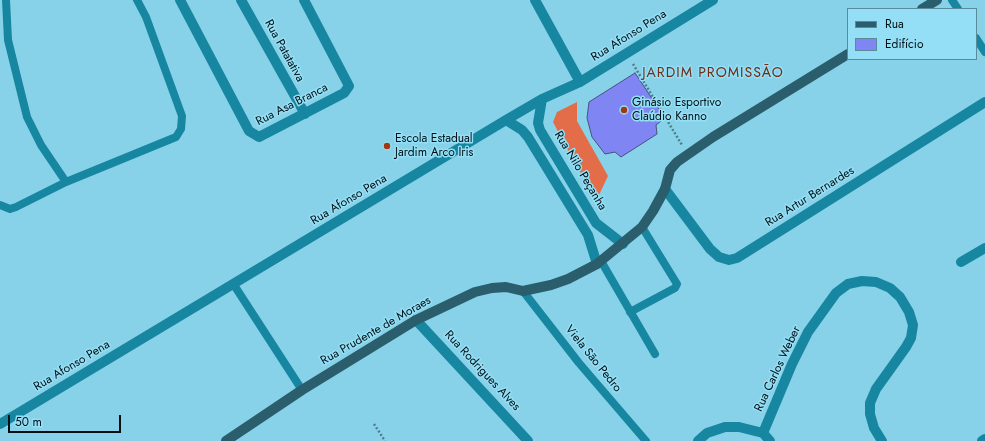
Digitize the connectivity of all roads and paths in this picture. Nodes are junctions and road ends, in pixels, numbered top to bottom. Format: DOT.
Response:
graph roads {
  1 [pos="6,0"];
  2 [pos="137,0"];
  3 [pos="180,0"];
  4 [pos="241,0"];
  5 [pos="304,0"];
  6 [pos="535,0"];
  7 [pos="713,0"];
  8 [pos="936,0"];
  9 [pos="924,8"];
  10 [pos="977,40"];
  11 [pos="985,52"];
  12 [pos="627,53"];
  13 [pos="847,55"];
  14 [pos="580,82"];
  15 [pos="542,99"];
  16 [pos="985,102"];
  17 [pos="305,114"];
  18 [pos="506,120"];
  19 [pos="687,154"];
  20 [pos="66,182"];
  21 [pos="665,189"];
  22 [pos="0,205"];
  23 [pos="642,227"];
  24 [pos="623,244"];
  25 [pos="985,248"];
  26 [pos="599,262"];
  27 [pos="961,262"];
  28 [pos="234,285"];
  29 [pos="524,291"];
  30 [pos="630,312"];
  31 [pos="416,320"];
  32 [pos="655,354"];
  33 [pos="302,390"];
  34 [pos="0,424"];
  35 [pos="374,424"];
  36 [pos="763,433"];
  37 [pos="985,439"];
  38 [pos="226,441"];
  39 [pos="385,441"];
  40 [pos="528,441"];
  41 [pos="646,441"];
  42 [pos="698,441"];
  43 [pos="770,441"];
  44 [pos="882,441"];
  45 [pos="982,441"];
  1 -- 20 [label="lane"];
  2 -- 20 [label="lane"];
  3 -- 17 [label="street, Rua Asa Branca"];
  4 -- 17 [label="street, Rua Patatativa"];
  5 -- 17 [label="street, Rua Asa Branca"];
  6 -- 14 [label="street"];
  7 -- 12 [label="street, Rua Afonso Pena"];
  8 -- 9 [label="street"];
  10 -- 11 [label="lane"];
  12 -- 14 [label="street, Rua Afonso Pena"];
  12 -- 19 [label="path"];
  13 -- 19 [label="street, Rua Prudente de Moraes"];
  14 -- 15 [label="street, Rua Afonso Pena"];
  15 -- 18 [label="street, Rua Afonso Pena"];
  15 -- 24 [label="street, Rua Nilo Peçanha"];
  16 -- 21 [label="street, Rua Artur Bernardes"];
  18 -- 26 [label="street"];
  18 -- 28 [label="street, Rua Afonso Pena"];
  19 -- 21 [label="street, Rua Prudente de Moraes"];
  20 -- 22 [label="lane"];
  21 -- 23 [label="street, Rua Prudente de Moraes"];
  23 -- 24 [label="street, Rua Prudente de Moraes"];
  23 -- 30 [label="lane"];
  24 -- 26 [label="street, Rua Prudente de Moraes"];
  25 -- 27 [label="street"];
  26 -- 29 [label="street, Rua Prudente de Moraes"];
  26 -- 30 [label="lane"];
  28 -- 33 [label="lane"];
  28 -- 34 [label="street, Rua Afonso Pena"];
  29 -- 31 [label="street, Rua Prudente de Moraes"];
  29 -- 41 [label="lane, Viela São Pedro"];
  30 -- 32 [label="lane"];
  31 -- 33 [label="street, Rua Prudente de Moraes"];
  31 -- 40 [label="street, Rua Rodrigues Alves"];
  33 -- 38 [label="street, Rua Prudente de Moraes"];
  35 -- 39 [label="path"];
  36 -- 42 [label="street"];
  36 -- 43 [label="street"];
  36 -- 44 [label="street, Rua Carlos Weber"];
  37 -- 45 [label="street"];
}
